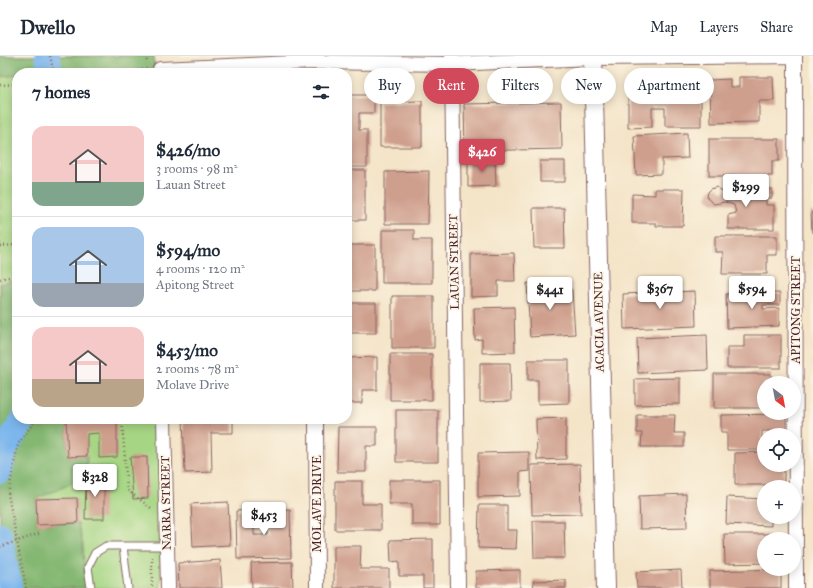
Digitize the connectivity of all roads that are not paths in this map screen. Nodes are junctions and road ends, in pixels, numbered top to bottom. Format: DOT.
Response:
graph roads {
  1 [pos="795,56"];
  2 [pos="593,57"];
  3 [pos="452,60"];
  4 [pos="314,64"];
  5 [pos="160,66"];
  6 [pos="164,424"];
  7 [pos="316,424"];
  8 [pos="123,546"];
  9 [pos="166,546"];
  10 [pos="91,588"];
  11 [pos="128,588"];
  12 [pos="168,588"];
  13 [pos="317,588"];
  14 [pos="458,588"];
  15 [pos="606,588"];
  16 [pos="796,588"];
  1 -- 2 [label="street"];
  1 -- 16 [label="street, APITONG STREET"];
  2 -- 3 [label="street"];
  2 -- 15 [label="street, ACACIA AVENUE"];
  3 -- 4 [label="street"];
  3 -- 14 [label="street, LAUAN STREET"];
  4 -- 5 [label="street"];
  6 -- 9 [label="street, NARRA STREET"];
  7 -- 13 [label="street, MOLAVE DRIVE"];
  8 -- 9 [label="lane"];
  8 -- 10 [label="lane"];
  8 -- 11 [label="lane"];
  9 -- 12 [label="street, NARRA STREET"];
}
